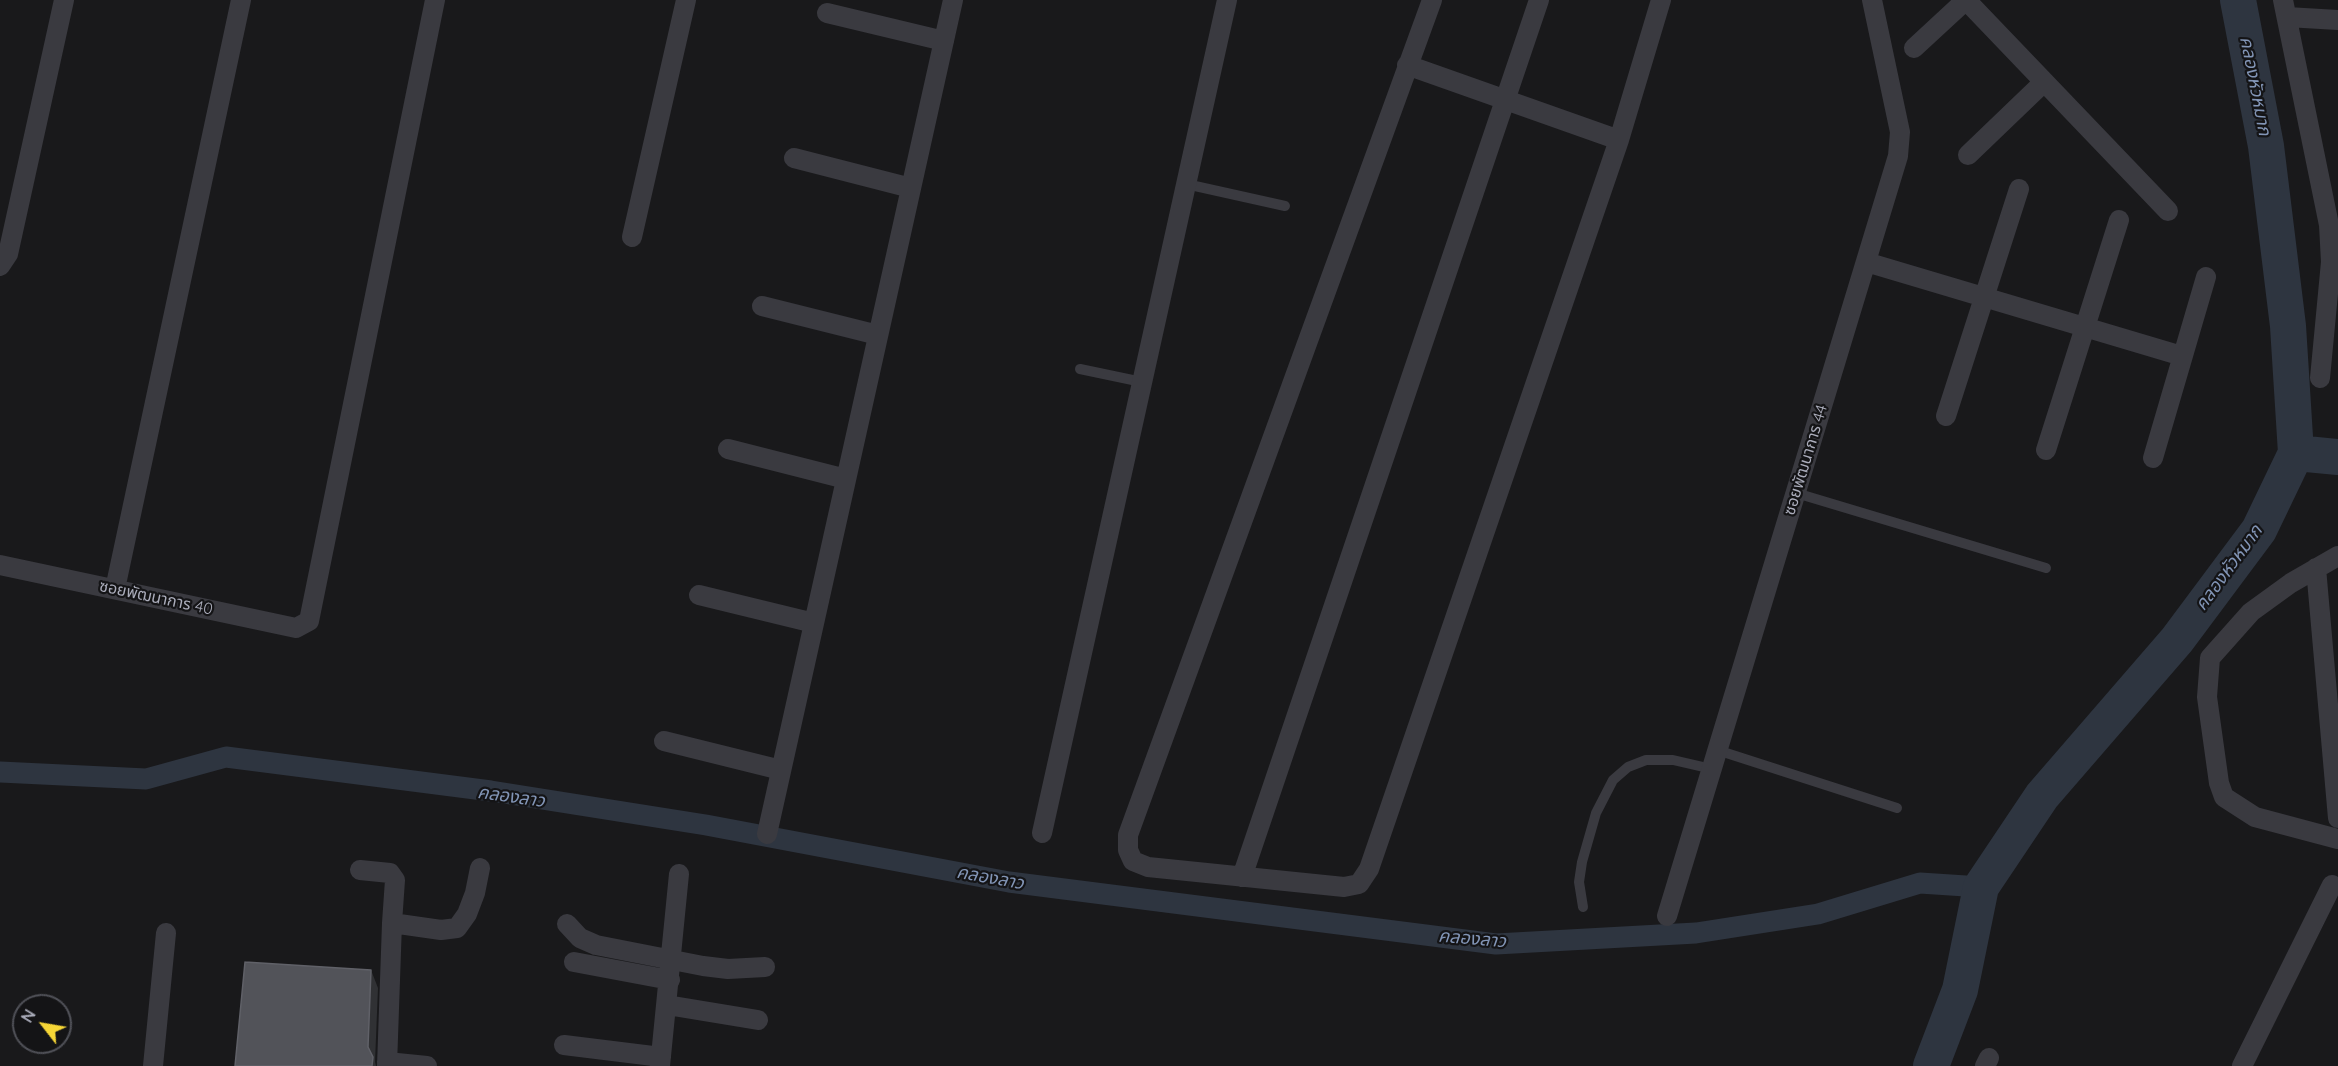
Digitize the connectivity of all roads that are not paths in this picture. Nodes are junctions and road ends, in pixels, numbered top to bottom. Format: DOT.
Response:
graph roads {
  1 [pos="64,0"];
  2 [pos="241,0"];
  3 [pos="435,0"];
  4 [pos="686,0"];
  5 [pos="953,0"];
  6 [pos="1227,0"];
  7 [pos="1432,0"];
  8 [pos="1539,0"];
  9 [pos="1661,0"];
  10 [pos="1872,0"];
  11 [pos="1966,0"];
  12 [pos="2285,8"];
  13 [pos="827,13"];
  14 [pos="2336,16"];
  15 [pos="944,41"];
  16 [pos="1914,48"];
  17 [pos="1407,65"];
  18 [pos="2044,82"];
  19 [pos="1506,100"];
  20 [pos="1619,140"];
  21 [pos="1968,155"];
  22 [pos="794,158"];
  23 [pos="1186,184"];
  24 [pos="911,188"];
  25 [pos="2019,189"];
  26 [pos="1285,206"];
  27 [pos="2168,211"];
  28 [pos="2119,220"];
  29 [pos="633,237"];
  30 [pos="1866,262"];
  31 [pos="0,266"];
  32 [pos="2206,277"];
  33 [pos="1984,297"];
  34 [pos="762,306"];
  35 [pos="2086,327"];
  36 [pos="878,335"];
  37 [pos="2182,356"];
  38 [pos="1080,369"];
  39 [pos="2320,378"];
  40 [pos="1142,382"];
  41 [pos="1946,416"];
  42 [pos="728,449"];
  43 [pos="2046,450"];
  44 [pos="2152,458"];
  45 [pos="846,479"];
  46 [pos="1796,493"];
  47 [pos="2338,556"];
  48 [pos="0,565"];
  49 [pos="2046,568"];
  50 [pos="2316,568"];
  51 [pos="115,589"];
  52 [pos="699,594"];
  53 [pos="814,623"];
  54 [pos="664,741"];
  55 [pos="1714,760"];
  56 [pos="781,770"];
  57 [pos="1897,808"];
  58 [pos="2338,818"];
  59 [pos="1041,833"];
  60 [pos="767,834"];
  61 [pos="2338,839"];
  62 [pos="480,868"];
  63 [pos="360,870"];
  64 [pos="679,874"];
  65 [pos="1242,877"];
  66 [pos="2332,885"];
  67 [pos="1583,907"];
  68 [pos="1668,916"];
  69 [pos="392,923"];
  70 [pos="567,924"];
  71 [pos="166,933"];
  72 [pos="574,962"];
  73 [pos="765,967"];
  74 [pos="670,970"];
  75 [pos="667,1005"];
  76 [pos="758,1020"];
  77 [pos="564,1045"];
  78 [pos="660,1061"];
  79 [pos="387,1064"];
  80 [pos="153,1066"];
  81 [pos="427,1066"];
  82 [pos="2242,1066"];
  1 -- 31 [label="street"];
  2 -- 51 [label="street"];
  3 -- 51 [label="street, ซอยพัฒนาการ 40"];
  4 -- 29 [label="street"];
  5 -- 15 [label="street"];
  6 -- 23 [label="street"];
  7 -- 17 [label="street"];
  8 -- 19 [label="street"];
  9 -- 20 [label="street"];
  10 -- 30 [label="street, ซอยพัฒนาการ 44"];
  11 -- 16 [label="street"];
  11 -- 18 [label="street"];
  12 -- 14 [label="street"];
  12 -- 39 [label="street"];
  13 -- 15 [label="street"];
  15 -- 24 [label="street"];
  17 -- 19 [label="street"];
  17 -- 65 [label="street"];
  18 -- 21 [label="street"];
  18 -- 27 [label="street"];
  19 -- 20 [label="street"];
  19 -- 65 [label="street"];
  20 -- 65 [label="street"];
  22 -- 24 [label="street"];
  23 -- 26 [label="lane"];
  23 -- 40 [label="street"];
  24 -- 36 [label="street"];
  25 -- 33 [label="street"];
  28 -- 35 [label="street"];
  30 -- 33 [label="street"];
  30 -- 46 [label="street, ซอยพัฒนาการ 44"];
  32 -- 37 [label="street"];
  33 -- 35 [label="street"];
  33 -- 41 [label="street"];
  34 -- 36 [label="street"];
  35 -- 37 [label="street"];
  35 -- 43 [label="street"];
  36 -- 45 [label="street"];
  37 -- 44 [label="street"];
  38 -- 40 [label="lane"];
  40 -- 59 [label="street"];
  42 -- 45 [label="street"];
  45 -- 53 [label="street"];
  46 -- 49 [label="lane"];
  46 -- 55 [label="street, ซอยพัฒนาการ 44"];
  47 -- 50 [label="street"];
  48 -- 51 [label="street, ซอยพัฒนาการ 40"];
  50 -- 58 [label="street"];
  50 -- 61 [label="street"];
  52 -- 53 [label="street"];
  53 -- 56 [label="street"];
  54 -- 56 [label="street"];
  55 -- 57 [label="lane"];
  55 -- 67 [label="lane"];
  55 -- 68 [label="street, ซอยพัฒนาการ 44"];
  56 -- 60 [label="street"];
  62 -- 69 [label="street"];
  63 -- 69 [label="street"];
  64 -- 74 [label="street"];
  66 -- 82 [label="street"];
  69 -- 79 [label="street"];
  70 -- 74 [label="street"];
  71 -- 80 [label="street"];
  72 -- 74 [label="street"];
  73 -- 74 [label="street"];
  74 -- 75 [label="street"];
  75 -- 76 [label="street"];
  75 -- 78 [label="street"];
  77 -- 78 [label="street"];
  79 -- 81 [label="street"];
}
